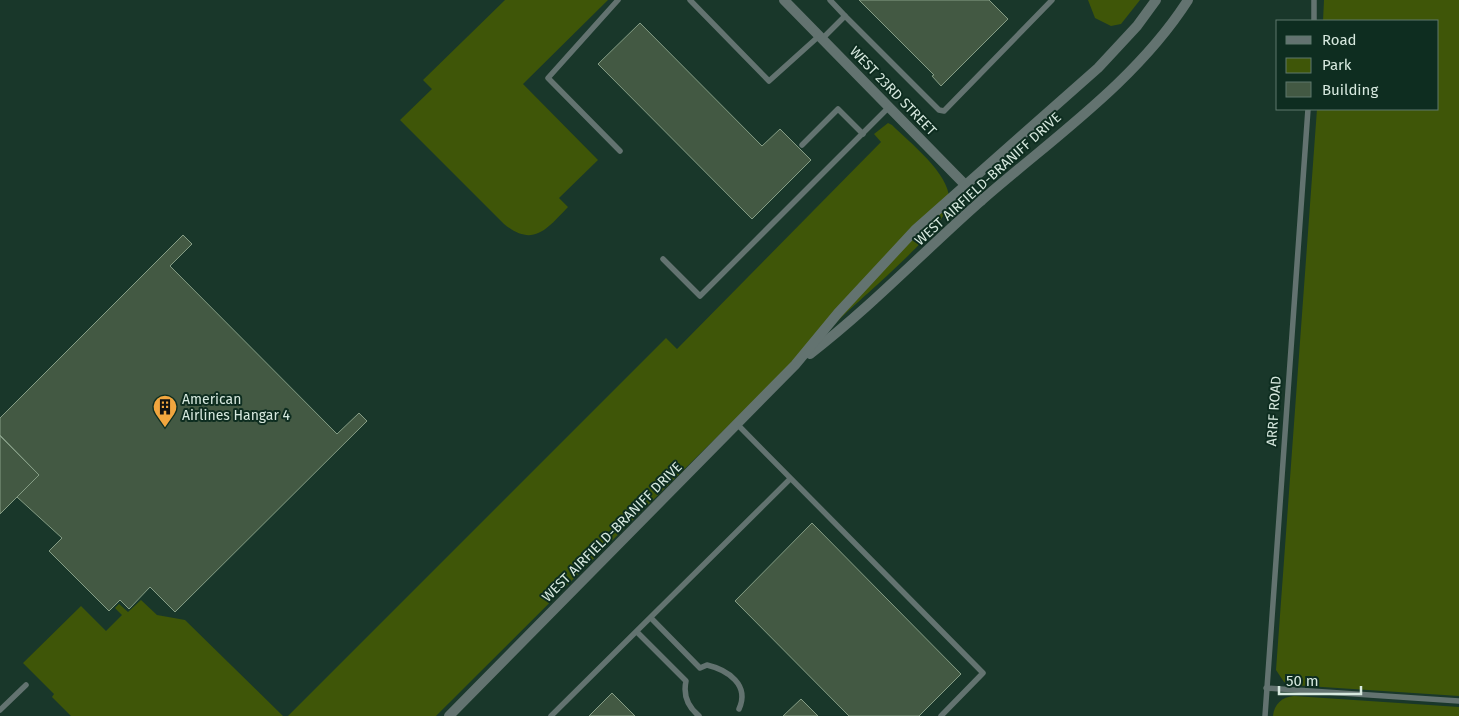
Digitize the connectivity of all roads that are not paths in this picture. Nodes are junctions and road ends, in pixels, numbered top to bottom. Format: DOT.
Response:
graph roads {
  1 [pos="618,0"];
  2 [pos="690,0"];
  3 [pos="784,0"];
  4 [pos="830,0"];
  5 [pos="1052,0"];
  6 [pos="1156,0"];
  7 [pos="1188,0"];
  8 [pos="1314,0"];
  9 [pos="845,16"];
  10 [pos="1314,20"];
  11 [pos="821,37"];
  12 [pos="889,107"];
  13 [pos="1308,110"];
  14 [pos="863,134"];
  15 [pos="802,145"];
  16 [pos="620,151"];
  17 [pos="966,185"];
  18 [pos="981,201"];
  19 [pos="663,259"];
  20 [pos="795,365"];
  21 [pos="737,424"];
  22 [pos="790,479"];
  23 [pos="651,618"];
  24 [pos="637,632"];
  25 [pos="26,685"];
  26 [pos="1266,688"];
  27 [pos="1459,702"];
  28 [pos="740,709"];
  29 [pos="0,710"];
  30 [pos="449,716"];
  31 [pos="551,716"];
  32 [pos="699,716"];
  33 [pos="941,716"];
  34 [pos="1265,716"];
  1 -- 16 [label="lane"];
  2 -- 11 [label="lane"];
  3 -- 11 [label="street, WEST 23RD STREET"];
  4 -- 9 [label="lane"];
  5 -- 9 [label="lane"];
  6 -- 17 [label="street, WEST AIRFIELD-BRANIFF DRIVE"];
  7 -- 18 [label="street, WEST AIRFIELD-BRANIFF DRIVE"];
  8 -- 10 [label="lane"];
  9 -- 11 [label="lane"];
  11 -- 12 [label="street, WEST 23RD STREET"];
  12 -- 14 [label="lane"];
  12 -- 17 [label="street, WEST 23RD STREET"];
  13 -- 26 [label="lane, ARRF ROAD"];
  14 -- 15 [label="lane"];
  14 -- 19 [label="lane"];
  17 -- 18 [label="street, WEST 23RD STREET"];
  17 -- 20 [label="street, WEST AIRFIELD-BRANIFF DRIVE"];
  18 -- 20 [label="street, WEST AIRFIELD-BRANIFF DRIVE"];
  20 -- 21 [label="street, WEST AIRFIELD-BRANIFF DRIVE"];
  21 -- 22 [label="lane"];
  21 -- 30 [label="street, WEST AIRFIELD-BRANIFF DRIVE"];
  22 -- 23 [label="lane"];
  22 -- 33 [label="lane"];
  23 -- 24 [label="lane"];
  23 -- 28 [label="lane"];
  24 -- 31 [label="lane"];
  24 -- 32 [label="lane"];
  25 -- 29 [label="lane"];
  26 -- 27 [label="lane"];
  26 -- 34 [label="lane, ARRF ROAD"];
}
